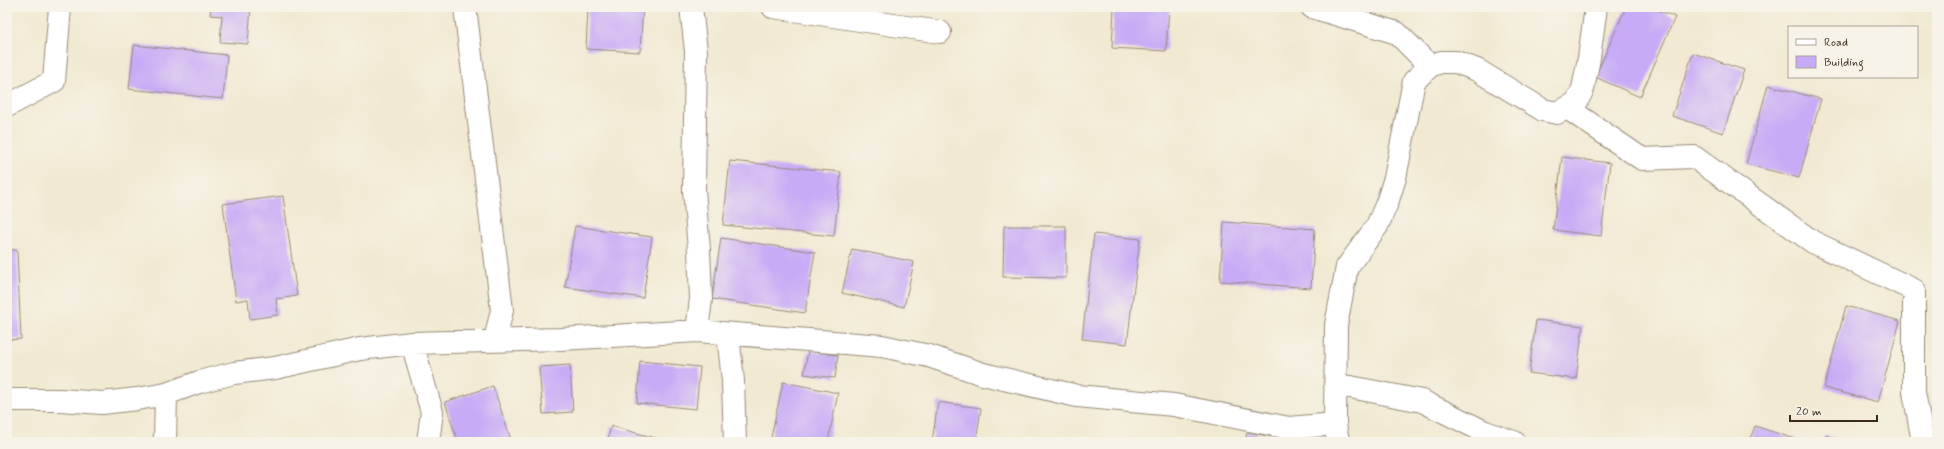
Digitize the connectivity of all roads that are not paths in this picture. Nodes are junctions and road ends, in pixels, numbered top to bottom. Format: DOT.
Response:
graph roads {
  1 [pos="60,7"];
  2 [pos="465,7"];
  3 [pos="691,7"];
  4 [pos="774,7"];
  5 [pos="1312,7"];
  6 [pos="1596,7"];
  7 [pos="940,32"];
  8 [pos="1430,66"];
  9 [pos="7,106"];
  10 [pos="1567,108"];
  11 [pos="697,331"];
  12 [pos="728,334"];
  13 [pos="495,340"];
  14 [pos="412,343"];
  15 [pos="1335,384"];
  16 [pos="166,394"];
  17 [pos="7,400"];
  18 [pos="1336,433"];
  19 [pos="165,442"];
  20 [pos="428,442"];
  21 [pos="735,442"];
  22 [pos="1514,442"];
  23 [pos="1923,442"];
  1 -- 9 [label="street"];
  2 -- 13 [label="street"];
  3 -- 11 [label="street"];
  4 -- 7 [label="street"];
  5 -- 8 [label="street"];
  6 -- 10 [label="street"];
  8 -- 10 [label="street"];
  8 -- 15 [label="street"];
  10 -- 23 [label="street"];
  11 -- 12 [label="street"];
  11 -- 13 [label="street"];
  12 -- 18 [label="street"];
  12 -- 21 [label="street"];
  13 -- 14 [label="street"];
  14 -- 16 [label="street"];
  14 -- 20 [label="street"];
  15 -- 18 [label="street"];
  15 -- 22 [label="street"];
  16 -- 17 [label="street"];
  16 -- 19 [label="street"];
}
